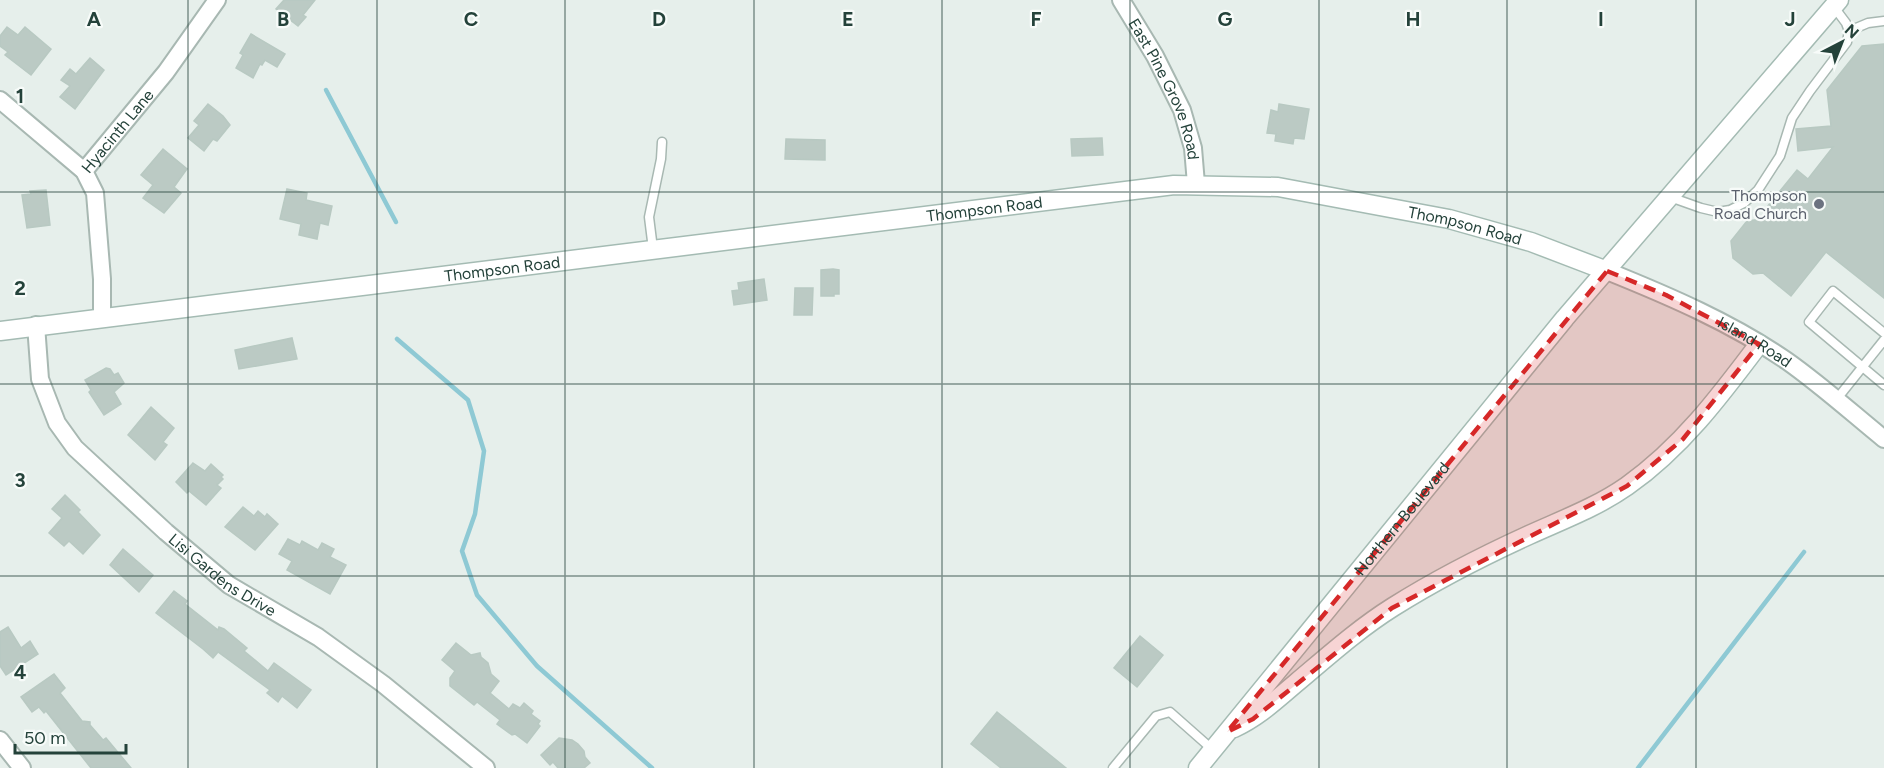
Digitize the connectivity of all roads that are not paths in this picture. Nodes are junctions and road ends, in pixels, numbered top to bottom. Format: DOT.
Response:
graph roads {
  1 [pos="217,0"];
  2 [pos="1121,0"];
  3 [pos="1836,3"];
  4 [pos="1884,21"];
  5 [pos="1849,31"];
  6 [pos="0,100"];
  7 [pos="662,142"];
  8 [pos="84,171"];
  9 [pos="1196,184"];
  10 [pos="1670,197"];
  11 [pos="653,249"];
  12 [pos="1607,271"];
  13 [pos="102,317"];
  14 [pos="36,325"];
  15 [pos="0,331"];
  16 [pos="1884,333"];
  17 [pos="1884,340"];
  18 [pos="1759,344"];
  19 [pos="1862,368"];
  20 [pos="1884,385"];
  21 [pos="1836,400"];
  22 [pos="1884,439"];
  23 [pos="1227,732"];
  24 [pos="0,741"];
  25 [pos="1213,750"];
  26 [pos="22,768"];
  27 [pos="486,768"];
  28 [pos="1113,768"];
  29 [pos="1198,768"];
  1 -- 8 [label="street, Hyacinth Lane"];
  2 -- 9 [label="street, East Pine Grove Road"];
  3 -- 5 [label="lane"];
  3 -- 10 [label="street"];
  4 -- 5 [label="lane"];
  5 -- 10 [label="lane"];
  6 -- 8 [label="street"];
  7 -- 11 [label="lane"];
  8 -- 13 [label="street, Hyacinth Lane"];
  9 -- 11 [label="street, Thompson Road"];
  9 -- 12 [label="street, Thompson Road"];
  10 -- 12 [label="street"];
  11 -- 13 [label="street, Thompson Road"];
  12 -- 18 [label="street, Island Road"];
  12 -- 23 [label="street, Northern Boulevard"];
  13 -- 14 [label="street, Thompson Road"];
  14 -- 15 [label="street, Thompson Road"];
  14 -- 27 [label="street, Lisi Gardens Drive"];
  16 -- 19 [label="lane"];
  17 -- 19 [label="lane"];
  18 -- 21 [label="street, Island Road"];
  18 -- 23 [label="street"];
  19 -- 20 [label="lane"];
  19 -- 21 [label="lane"];
  21 -- 22 [label="street, Island Road"];
  23 -- 25 [label="street, Northern Boulevard"];
  24 -- 26 [label="street"];
  25 -- 28 [label="lane"];
  25 -- 29 [label="street, Northern Boulevard"];
}
